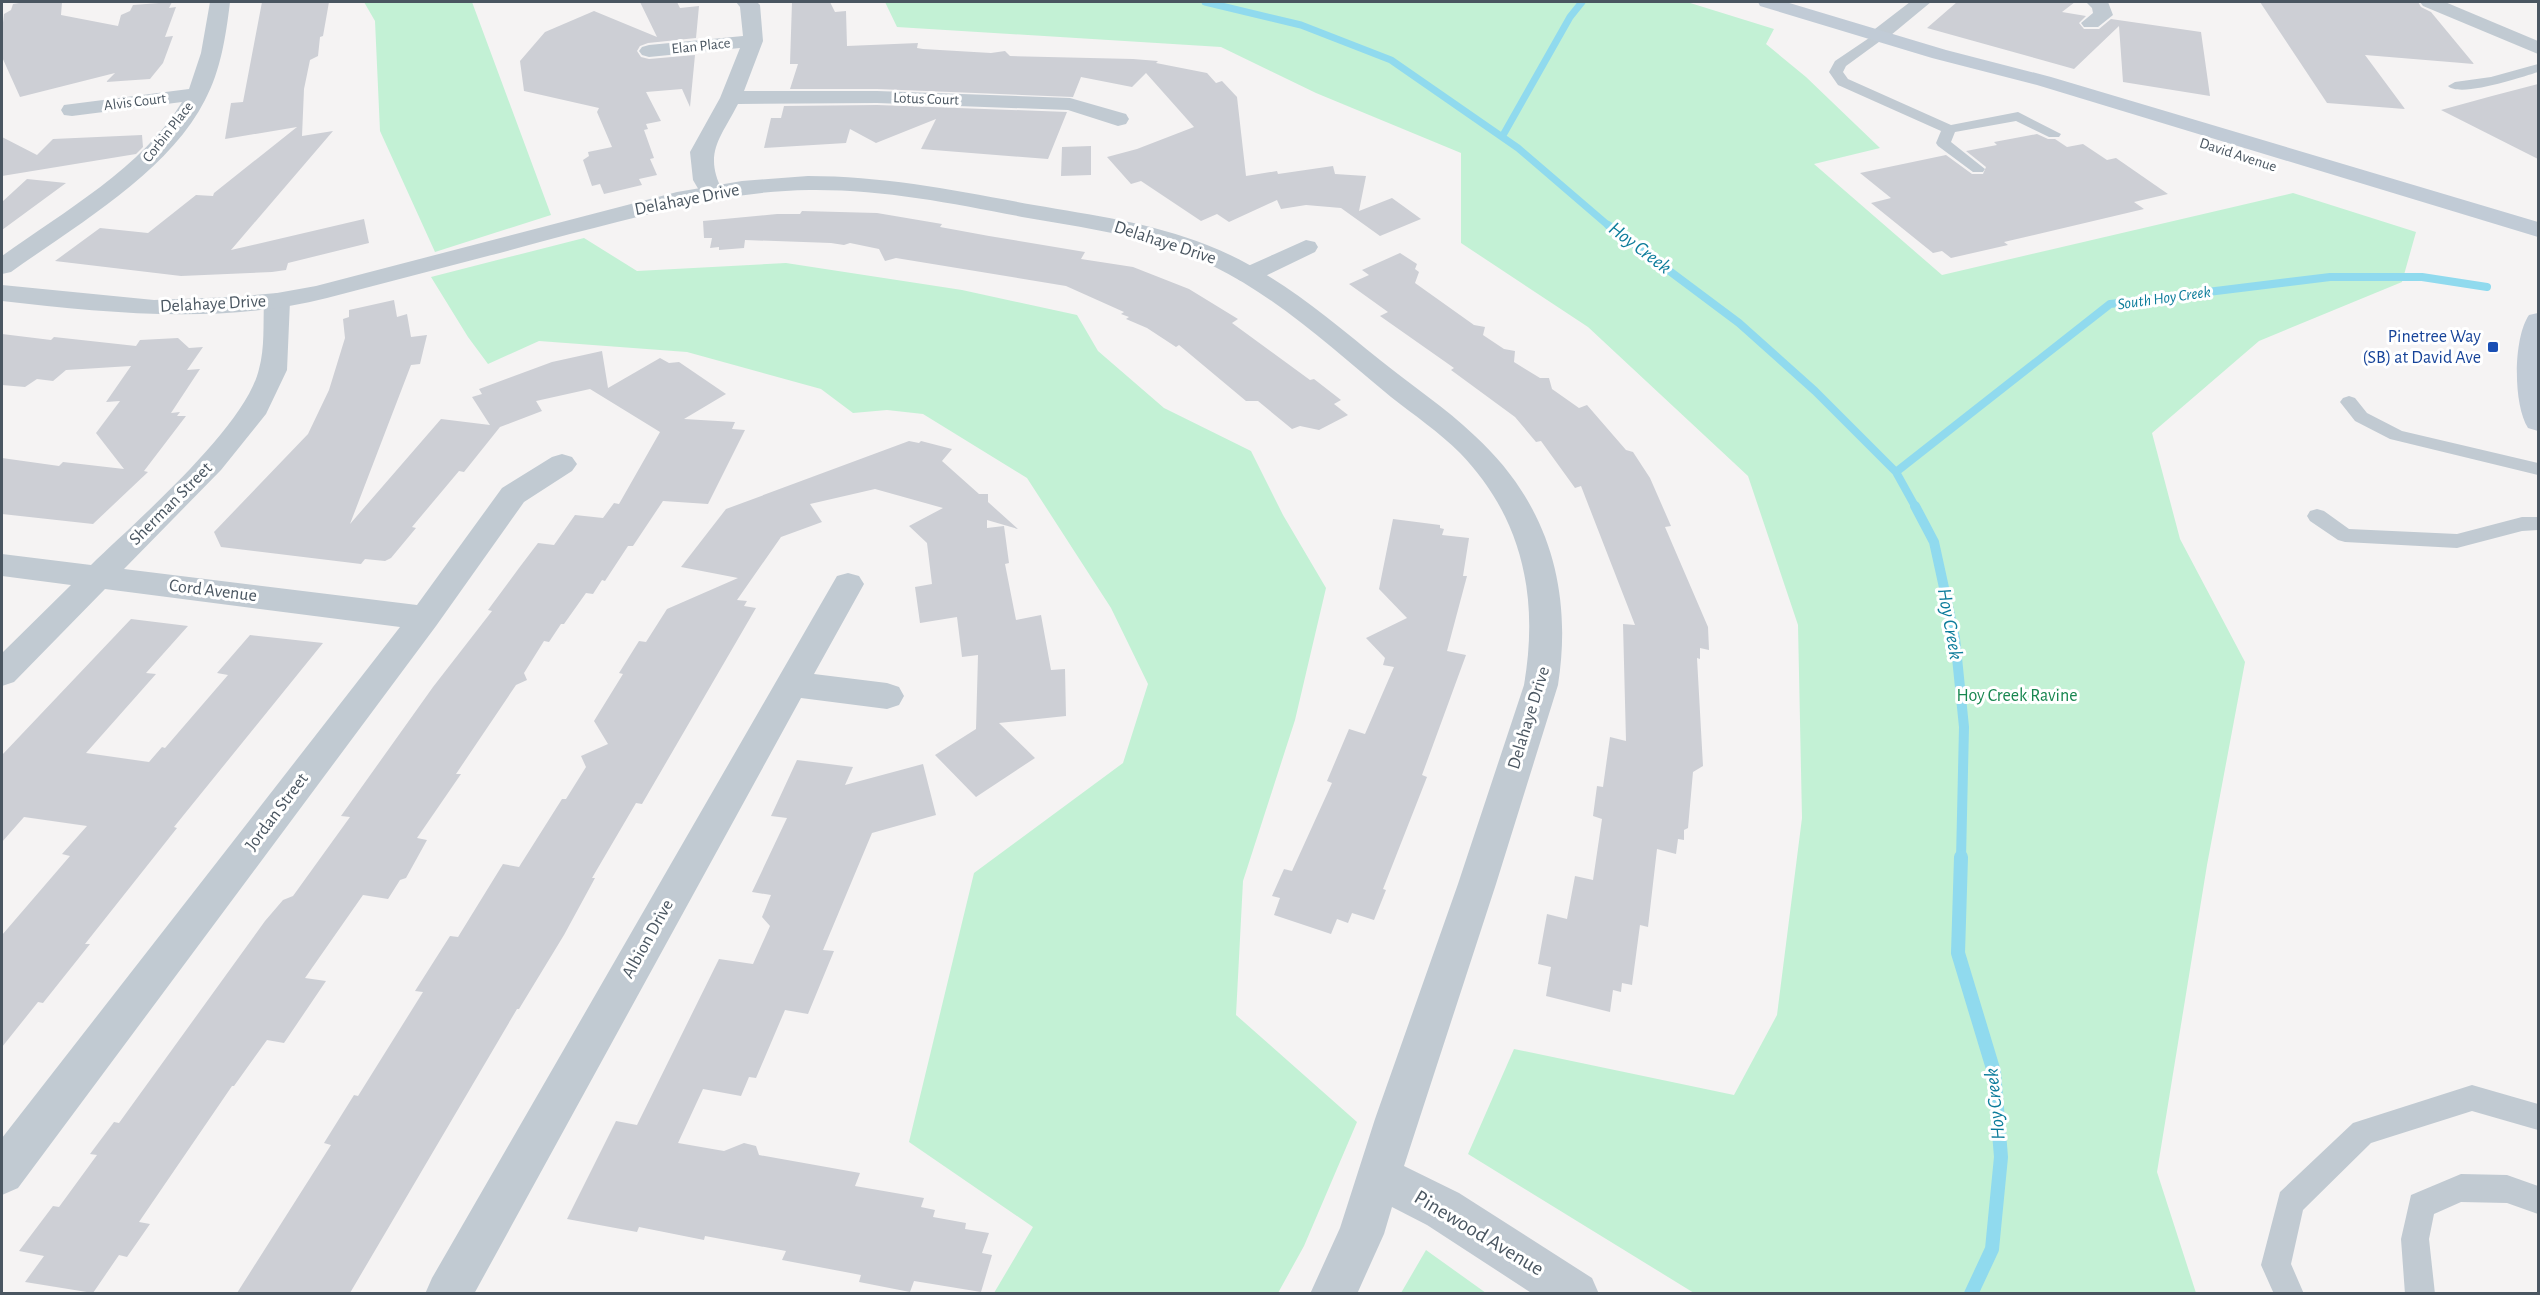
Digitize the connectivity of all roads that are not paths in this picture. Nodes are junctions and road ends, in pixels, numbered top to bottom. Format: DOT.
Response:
graph roads {
  1 [pos="220,2"];
  2 [pos="746,2"];
  3 [pos="1767,2"];
  4 [pos="1921,2"];
  5 [pos="2096,2"];
  6 [pos="2430,2"];
  7 [pos="2091,23"];
  8 [pos="1878,36"];
  9 [pos="753,41"];
  10 [pos="2538,48"];
  11 [pos="649,51"];
  12 [pos="1939,54"];
  13 [pos="2538,69"];
  14 [pos="2455,86"];
  15 [pos="197,94"];
  16 [pos="731,98"];
  17 [pos="72,110"];
  18 [pos="1118,119"];
  19 [pos="1949,129"];
  20 [pos="2054,134"];
  21 [pos="1978,169"];
  22 [pos="711,192"];
  23 [pos="2447,202"];
  24 [pos="2538,209"];
  25 [pos="2538,230"];
  26 [pos="1306,247"];
  27 [pos="2538,251"];
  28 [pos="2,267"];
  29 [pos="1248,275"];
  30 [pos="2,293"];
  31 [pos="277,300"];
  32 [pos="2538,321"];
  33 [pos="2349,402"];
  34 [pos="2538,422"];
  35 [pos="562,464"];
  36 [pos="2538,469"];
  37 [pos="2318,516"];
  38 [pos="2538,524"];
  39 [pos="2,565"];
  40 [pos="98,577"];
  41 [pos="848,585"];
  42 [pos="425,618"];
  43 [pos="2,674"];
  44 [pos="792,684"];
  45 [pos="887,696"];
  46 [pos="2538,1117"];
  47 [pos="2,1173"];
  48 [pos="1380,1177"];
  49 [pos="2538,1200"];
  50 [pos="448,1293"];
  51 [pos="1334,1293"];
  52 [pos="1576,1293"];
  53 [pos="2289,1293"];
  54 [pos="2420,1293"];
  1 -- 15 [label="street, Corbin Place"];
  2 -- 9 [label="street"];
  3 -- 8 [label="main road, David Avenue"];
  4 -- 8 [label="street"];
  5 -- 7 [label="street"];
  6 -- 10 [label="street"];
  8 -- 12 [label="main road, David Avenue"];
  8 -- 19 [label="lane"];
  9 -- 11 [label="street, Elan Place"];
  9 -- 16 [label="street"];
  12 -- 23 [label="main road, David Avenue"];
  12 -- 27 [label="main road, David Avenue"];
  13 -- 14 [label="lane"];
  15 -- 17 [label="street, Alvis Court"];
  15 -- 28 [label="street, Corbin Place"];
  16 -- 18 [label="street, Lotus Court"];
  16 -- 22 [label="street"];
  19 -- 20 [label="lane"];
  19 -- 21 [label="lane"];
  22 -- 29 [label="street, Delahaye Drive"];
  22 -- 31 [label="street, Delahaye Drive"];
  23 -- 24 [label="main road"];
  23 -- 25 [label="main road, David Avenue"];
  26 -- 29 [label="street"];
  29 -- 48 [label="street, Delahaye Drive"];
  30 -- 31 [label="street, Delahaye Drive"];
  31 -- 40 [label="street, Sherman Street"];
  32 -- 34 [label="main road"];
  33 -- 36 [label="lane"];
  35 -- 42 [label="street, Jordan Street"];
  37 -- 38 [label="lane"];
  39 -- 40 [label="street, Cord Avenue"];
  40 -- 42 [label="street, Cord Avenue"];
  40 -- 43 [label="street, Sherman Street"];
  41 -- 44 [label="street, Albion Drive"];
  42 -- 47 [label="street, Jordan Street"];
  44 -- 45 [label="street"];
  44 -- 50 [label="street, Albion Drive"];
  46 -- 53 [label="lane"];
  48 -- 51 [label="street, Delahaye Drive"];
  48 -- 52 [label="street, Pinewood Avenue"];
  49 -- 54 [label="lane"];
}
